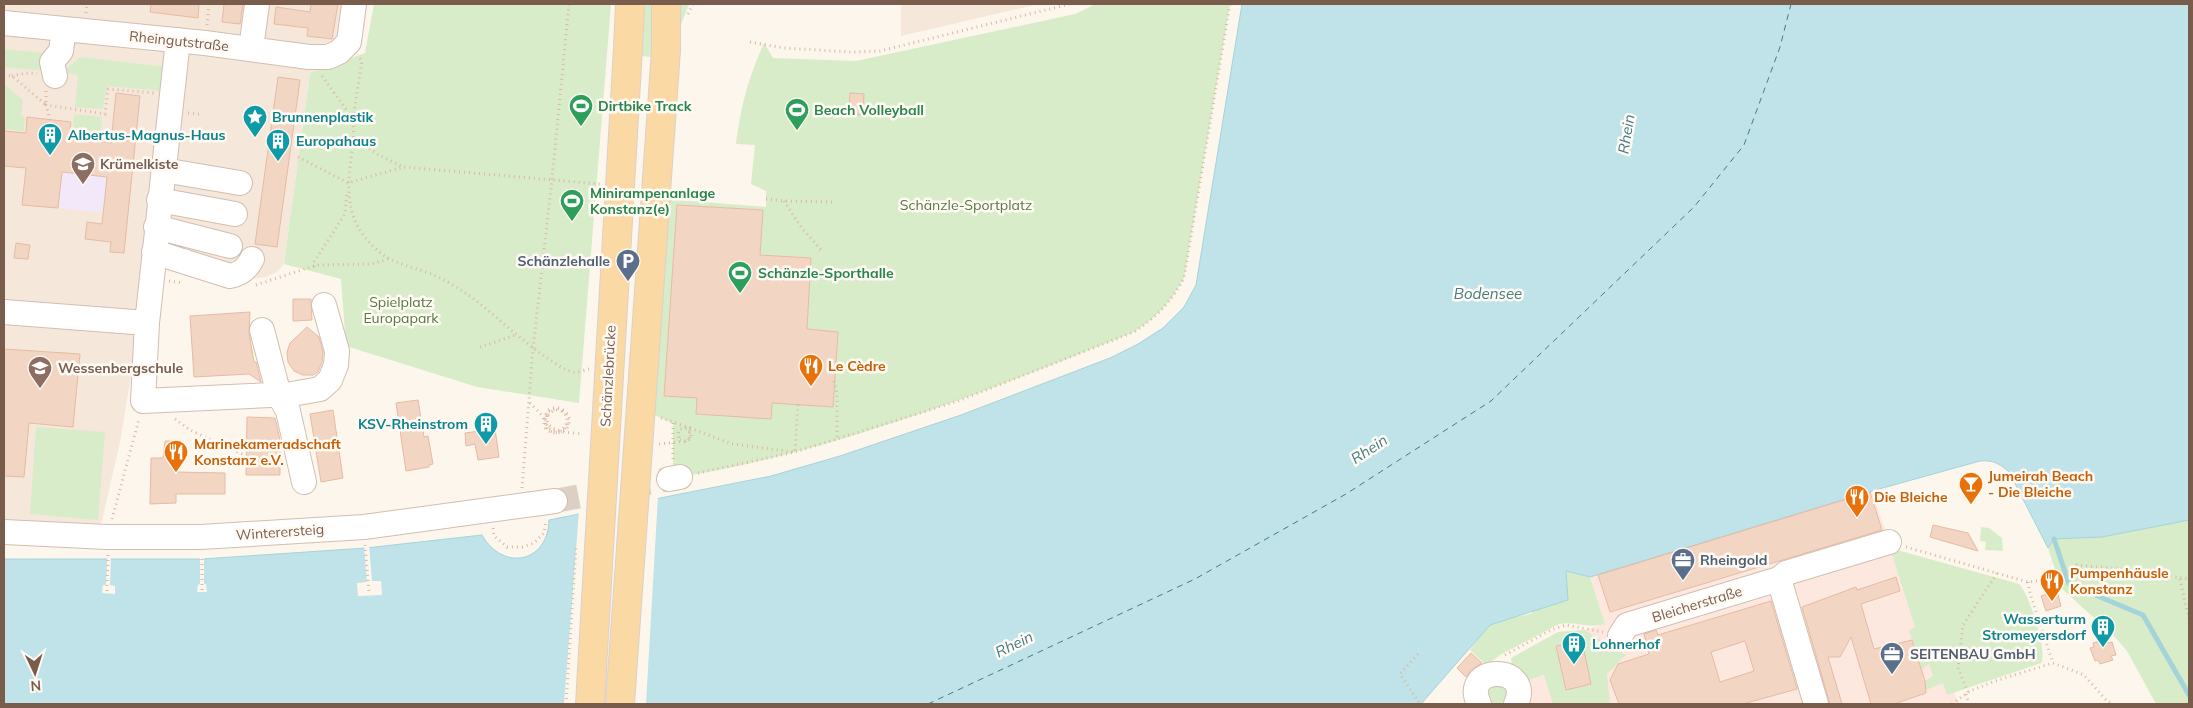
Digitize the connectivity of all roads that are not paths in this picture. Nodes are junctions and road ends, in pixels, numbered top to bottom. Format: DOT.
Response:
graph roads {
  1 [pos="257,4"];
  2 [pos="354,4"];
  3 [pos="630,4"];
  4 [pos="666,4"];
  5 [pos="4,24"];
  6 [pos="64,29"];
  7 [pos="178,40"];
  8 [pos="251,49"];
  9 [pos="55,76"];
  10 [pos="163,170"];
  11 [pos="240,183"];
  12 [pos="159,200"];
  13 [pos="234,214"];
  14 [pos="156,227"];
  15 [pos="230,246"];
  16 [pos="154,252"];
  17 [pos="252,259"];
  18 [pos="324,305"];
  19 [pos="4,312"];
  20 [pos="146,323"];
  21 [pos="262,330"];
  22 [pos="279,395"];
  23 [pos="304,482"];
  24 [pos="550,502"];
  25 [pos="4,532"];
  26 [pos="1889,542"];
  27 [pos="1779,579"];
  28 [pos="1620,636"];
  29 [pos="590,704"];
  30 [pos="620,704"];
  31 [pos="1479,704"];
  32 [pos="1516,704"];
  33 [pos="1816,704"];
  1 -- 8 [label="street"];
  2 -- 8 [label="street, Rheingutstraße"];
  3 -- 29 [label="main road, Schänzlebrücke, bridge"];
  4 -- 30 [label="main road, bridge"];
  5 -- 6 [label="street, Rheingutstraße"];
  6 -- 7 [label="street, Rheingutstraße"];
  6 -- 9 [label="street"];
  7 -- 8 [label="street, Rheingutstraße"];
  7 -- 10 [label="street"];
  10 -- 11 [label="street"];
  10 -- 12 [label="street"];
  12 -- 13 [label="street"];
  12 -- 14 [label="street"];
  14 -- 15 [label="street"];
  14 -- 16 [label="street"];
  16 -- 17 [label="street"];
  16 -- 20 [label="street"];
  18 -- 22 [label="street"];
  19 -- 20 [label="street"];
  20 -- 22 [label="street"];
  21 -- 22 [label="street"];
  22 -- 23 [label="street"];
  24 -- 25 [label="street, Winterersteig"];
  26 -- 27 [label="street, Bleicherstraße"];
  27 -- 28 [label="street, Bleicherstraße"];
  27 -- 33 [label="street"];
  31 -- 32 [label="street"];
}
